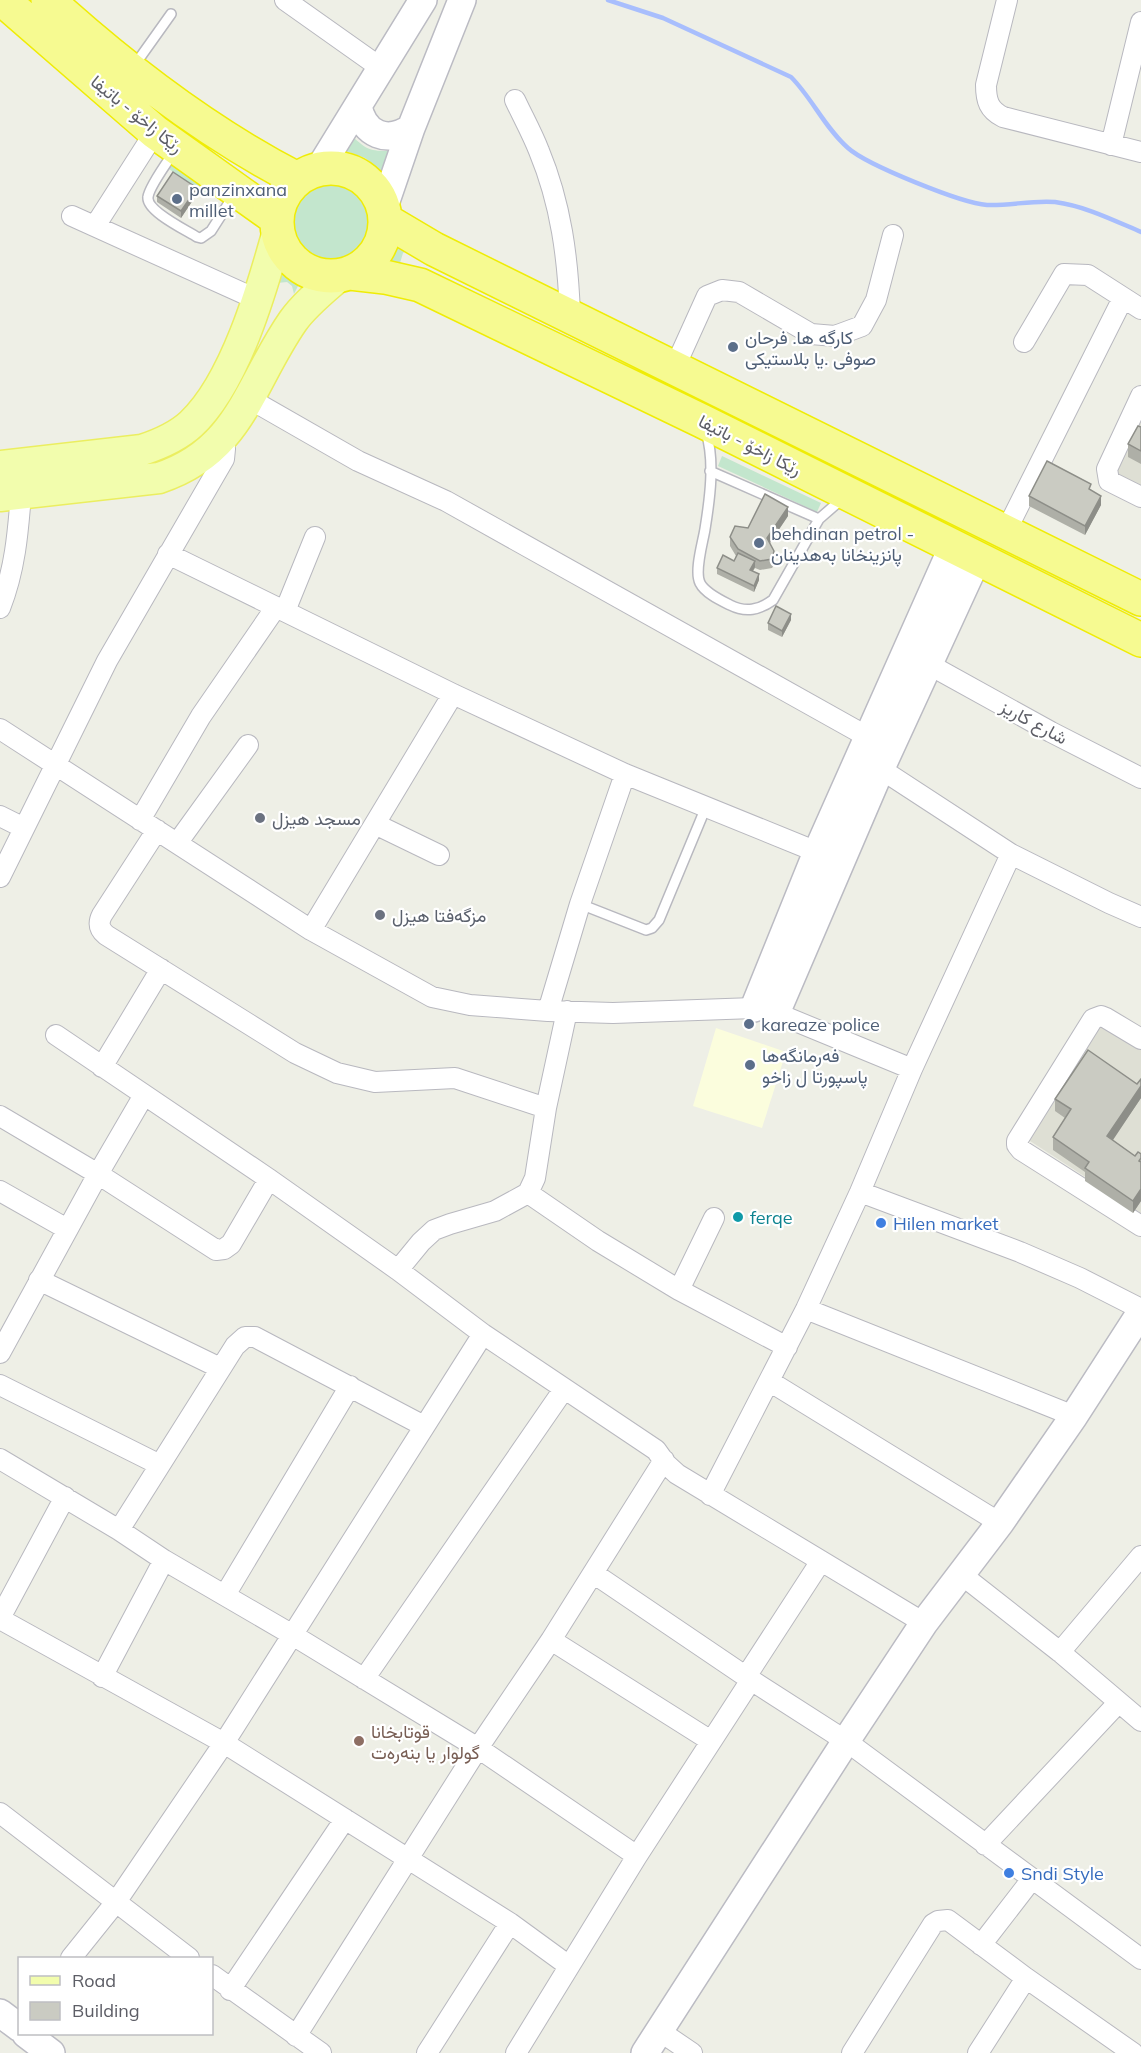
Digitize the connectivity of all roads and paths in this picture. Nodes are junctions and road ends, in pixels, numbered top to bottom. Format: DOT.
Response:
graph roads {
  1 [pos="48,0"];
  2 [pos="285,0"];
  3 [pos="423,0"];
  4 [pos="462,0"];
  5 [pos="1007,0"];
  6 [pos="5,11"];
  7 [pos="171,14"];
  8 [pos="1141,22"];
  9 [pos="381,68"];
  10 [pos="131,70"];
  11 [pos="515,100"];
  12 [pos="358,106"];
  13 [pos="411,128"];
  14 [pos="166,139"];
  15 [pos="1111,145"];
  16 [pos="1141,152"];
  17 [pos="250,154"];
  18 [pos="308,174"];
  19 [pos="237,190"];
  20 [pos="385,214"];
  21 [pos="72,216"];
  22 [pos="277,225"];
  23 [pos="94,226"];
  24 [pos="893,235"];
  25 [pos="434,249"];
  26 [pos="345,274"];
  27 [pos="420,285"];
  28 [pos="1123,298"];
  29 [pos="258,300"];
  30 [pos="1141,309"];
  31 [pos="570,315"];
  32 [pos="293,321"];
  33 [pos="1024,342"];
  34 [pos="674,369"];
  35 [pos="1141,396"];
  36 [pos="248,398"];
  37 [pos="702,421"];
  38 [pos="224,437"];
  39 [pos="0,466"];
  40 [pos="710,471"];
  41 [pos="11,495"];
  42 [pos="848,495"];
  43 [pos="1141,497"];
  44 [pos="819,519"];
  45 [pos="1005,533"];
  46 [pos="315,537"];
  47 [pos="965,553"];
  48 [pos="168,554"];
  49 [pos="1141,599"];
  50 [pos="0,608"];
  51 [pos="280,609"];
  52 [pos="1141,640"];
  53 [pos="928,664"];
  54 [pos="453,694"];
  55 [pos="0,729"];
  56 [pos="248,745"];
  57 [pos="869,754"];
  58 [pos="56,765"];
  59 [pos="625,774"];
  60 [pos="1141,778"];
  61 [pos="706,807"];
  62 [pos="0,816"];
  63 [pos="140,820"];
  64 [pos="375,824"];
  65 [pos="24,828"];
  66 [pos="157,830"];
  67 [pos="178,842"];
  68 [pos="817,852"];
  69 [pos="1011,854"];
  70 [pos="439,855"];
  71 [pos="0,877"];
  72 [pos="580,904"];
  73 [pos="1141,917"];
  74 [pos="311,930"];
  75 [pos="161,969"];
  76 [pos="557,1011"];
  77 [pos="765,1011"];
  78 [pos="56,1035"];
  79 [pos="1141,1039"];
  80 [pos="102,1067"];
  81 [pos="912,1069"];
  82 [pos="144,1095"];
  83 [pos="546,1108"];
  84 [pos="0,1116"];
  85 [pos="98,1173"];
  86 [pos="269,1179"];
  87 [pos="0,1191"];
  88 [pos="860,1192"];
  89 [pos="528,1193"];
  90 [pos="714,1218"];
  91 [pos="1141,1226"];
  92 [pos="67,1229"];
  93 [pos="398,1270"];
  94 [pos="39,1280"];
  95 [pos="679,1290"];
  96 [pos="806,1309"];
  97 [pos="1141,1310"];
  98 [pos="6,1325"];
  99 [pos="483,1334"];
  100 [pos="787,1347"];
  101 [pos="0,1353"];
  102 [pos="220,1368"];
  103 [pos="769,1381"];
  104 [pos="0,1385"];
  105 [pos="350,1386"];
  106 [pos="564,1389"];
  107 [pos="1074,1416"];
  108 [pos="424,1426"];
  109 [pos="0,1459"];
  110 [pos="664,1460"];
  111 [pos="160,1465"];
  112 [pos="710,1495"];
  113 [pos="65,1497"];
  114 [pos="1000,1522"];
  115 [pos="119,1530"];
  116 [pos="1141,1556"];
  117 [pos="164,1560"];
  118 [pos="821,1561"];
  119 [pos="593,1573"];
  120 [pos="962,1575"];
  121 [pos="225,1595"];
  122 [pos="0,1618"];
  123 [pos="924,1623"];
  124 [pos="291,1634"];
  125 [pos="551,1640"];
  126 [pos="1060,1652"];
  127 [pos="102,1677"];
  128 [pos="749,1678"];
  129 [pos="364,1679"];
  130 [pos="1118,1702"];
  131 [pos="1141,1721"];
  132 [pos="711,1741"];
  133 [pos="846,1741"];
  134 [pos="224,1743"];
  135 [pos="478,1748"];
  136 [pos="0,1813"];
  137 [pos="345,1820"];
  138 [pos="985,1845"];
  139 [pos="637,1856"];
  140 [pos="407,1859"];
  141 [pos="1032,1879"];
  142 [pos="116,1902"];
  143 [pos="510,1923"];
  144 [pos="981,1945"];
  145 [pos="73,1957"];
  146 [pos="186,1957"];
  147 [pos="1141,1959"];
  148 [pos="569,1966"];
  149 [pos="213,1977"];
  150 [pos="1026,1978"];
  151 [pos="230,1990"];
  152 [pos="0,2013"];
  153 [pos="18,2026"];
  154 [pos="27,2035"];
  155 [pos="296,2036"];
  156 [pos="653,2043"];
  157 [pos="51,2053"];
  158 [pos="321,2053"];
  159 [pos="427,2053"];
  160 [pos="516,2053"];
  161 [pos="692,2053"];
  162 [pos="852,2053"];
  163 [pos="978,2053"];
  164 [pos="1133,2053"];
  1 -- 10 [label="highway, رێکا زاخۆ - باتیفا"];
  2 -- 9 [label="street"];
  3 -- 9 [label="street"];
  4 -- 13 [label="street"];
  5 -- 15 [label="street"];
  6 -- 14 [label="highway, رێکا زاخۆ - باتیفا"];
  7 -- 10 [label="lane"];
  8 -- 15 [label="street"];
  9 -- 12 [label="street"];
  10 -- 17 [label="highway, رێکا زاخۆ - باتیفا"];
  11 -- 31 [label="street"];
  12 -- 13 [label="street"];
  12 -- 18 [label="street"];
  13 -- 20 [label="street"];
  14 -- 19 [label="highway, رێکا زاخۆ - باتیفا"];
  14 -- 19 [label="lane"];
  14 -- 23 [label="street"];
  15 -- 16 [label="street"];
  17 -- 18 [label="highway, رێکا زاخۆ - باتیفا"];
  17 -- 19 [label="highway"];
  18 -- 20 [label="highway"];
  18 -- 22 [label="highway"];
  19 -- 22 [label="highway, رێکا زاخۆ - باتیفا"];
  20 -- 25 [label="highway, رێکا زاخۆ - باتیفا"];
  20 -- 26 [label="highway"];
  21 -- 23 [label="street"];
  22 -- 26 [label="highway"];
  22 -- 29 [label="main road"];
  23 -- 29 [label="street"];
  24 -- 34 [label="street"];
  25 -- 27 [label="highway"];
  25 -- 31 [label="highway, رێکا زاخۆ - باتیفا"];
  26 -- 27 [label="highway, رێکا زاخۆ - باتیفا"];
  26 -- 32 [label="main road"];
  27 -- 37 [label="highway, رێکا زاخۆ - باتیفا"];
  28 -- 30 [label="street"];
  28 -- 33 [label="street"];
  28 -- 45 [label="street"];
  29 -- 32 [label="main road"];
  29 -- 39 [label="main road"];
  31 -- 34 [label="highway, رێکا زاخۆ - باتیفا"];
  32 -- 36 [label="main road"];
  34 -- 45 [label="highway, رێکا زاخۆ - باتیفا"];
  35 -- 43 [label="street"];
  36 -- 38 [label="main road"];
  36 -- 57 [label="street"];
  37 -- 40 [label="lane"];
  37 -- 42 [label="highway, رێکا زاخۆ - باتیفا"];
  38 -- 41 [label="main road"];
  38 -- 48 [label="street"];
  40 -- 44 [label="lane"];
  40 -- 44 [label="lane"];
  41 -- 50 [label="street"];
  42 -- 44 [label="lane"];
  42 -- 47 [label="highway, رێکا زاخۆ - باتیفا"];
  45 -- 49 [label="highway, رێکا زاخۆ - باتیفا"];
  46 -- 51 [label="street"];
  47 -- 52 [label="highway, رێکا زاخۆ - باتیفا"];
  47 -- 53 [label="street"];
  47 -- 57 [label="street"];
  48 -- 51 [label="street"];
  48 -- 58 [label="street"];
  51 -- 54 [label="street"];
  51 -- 63 [label="street"];
  53 -- 57 [label="street"];
  53 -- 60 [label="street, شارع كاريز"];
  54 -- 59 [label="street"];
  54 -- 64 [label="street"];
  55 -- 58 [label="street"];
  56 -- 67 [label="street"];
  57 -- 68 [label="street"];
  57 -- 69 [label="street"];
  57 -- 77 [label="street"];
  58 -- 63 [label="street"];
  58 -- 65 [label="street"];
  59 -- 61 [label="street"];
  59 -- 72 [label="street"];
  61 -- 68 [label="street"];
  61 -- 72 [label="lane"];
  62 -- 65 [label="street"];
  63 -- 66 [label="street"];
  64 -- 70 [label="street"];
  64 -- 74 [label="street"];
  65 -- 71 [label="street"];
  66 -- 67 [label="street"];
  66 -- 75 [label="street"];
  67 -- 74 [label="street"];
  68 -- 77 [label="street"];
  69 -- 73 [label="street"];
  69 -- 81 [label="street"];
  72 -- 76 [label="street"];
  74 -- 76 [label="street"];
  75 -- 80 [label="street"];
  75 -- 83 [label="street"];
  76 -- 77 [label="street"];
  76 -- 83 [label="street"];
  77 -- 81 [label="street"];
  78 -- 80 [label="street"];
  79 -- 91 [label="street"];
  80 -- 82 [label="street"];
  81 -- 88 [label="street"];
  82 -- 85 [label="street"];
  82 -- 86 [label="street"];
  83 -- 89 [label="street"];
  84 -- 85 [label="street"];
  85 -- 86 [label="street"];
  85 -- 92 [label="street"];
  86 -- 93 [label="street"];
  87 -- 92 [label="street"];
  88 -- 96 [label="street"];
  88 -- 97 [label="street"];
  89 -- 93 [label="street"];
  89 -- 95 [label="street"];
  90 -- 95 [label="street"];
  92 -- 94 [label="street"];
  93 -- 99 [label="street"];
  94 -- 98 [label="street"];
  94 -- 102 [label="street"];
  95 -- 100 [label="street"];
  96 -- 100 [label="street"];
  96 -- 107 [label="street"];
  97 -- 107 [label="street"];
  98 -- 101 [label="street"];
  99 -- 106 [label="street"];
  99 -- 108 [label="street"];
  100 -- 103 [label="street"];
  102 -- 105 [label="street"];
  102 -- 111 [label="street"];
  103 -- 112 [label="street"];
  103 -- 114 [label="street"];
  104 -- 111 [label="street"];
  105 -- 108 [label="street"];
  105 -- 121 [label="street"];
  106 -- 110 [label="street"];
  106 -- 129 [label="street"];
  107 -- 114 [label="street"];
  108 -- 124 [label="street"];
  109 -- 113 [label="street"];
  110 -- 112 [label="street"];
  110 -- 119 [label="street"];
  111 -- 115 [label="street"];
  112 -- 118 [label="street"];
  113 -- 115 [label="street"];
  113 -- 122 [label="street"];
  114 -- 120 [label="street"];
  115 -- 117 [label="street"];
  116 -- 126 [label="street"];
  117 -- 121 [label="street"];
  117 -- 127 [label="street"];
  118 -- 123 [label="street"];
  118 -- 128 [label="street"];
  119 -- 125 [label="street"];
  119 -- 128 [label="street"];
  120 -- 123 [label="street"];
  120 -- 126 [label="street"];
  121 -- 124 [label="street"];
  122 -- 127 [label="street"];
  123 -- 133 [label="street"];
  124 -- 129 [label="street"];
  124 -- 134 [label="street"];
  125 -- 132 [label="street"];
  125 -- 135 [label="street"];
  126 -- 130 [label="street"];
  127 -- 134 [label="street"];
  128 -- 132 [label="street"];
  128 -- 133 [label="street"];
  129 -- 135 [label="street"];
  130 -- 131 [label="street"];
  130 -- 138 [label="street"];
  132 -- 139 [label="street"];
  133 -- 138 [label="street"];
  133 -- 156 [label="street"];
  134 -- 137 [label="street"];
  134 -- 142 [label="street"];
  135 -- 139 [label="street"];
  135 -- 140 [label="street"];
  136 -- 142 [label="street"];
  137 -- 140 [label="street"];
  137 -- 151 [label="street"];
  138 -- 141 [label="street"];
  139 -- 148 [label="street"];
  140 -- 143 [label="street"];
  140 -- 155 [label="street"];
  141 -- 144 [label="street"];
  141 -- 147 [label="street"];
  142 -- 145 [label="street"];
  142 -- 146 [label="street"];
  143 -- 148 [label="street"];
  143 -- 159 [label="street"];
  144 -- 150 [label="street"];
  144 -- 162 [label="street"];
  148 -- 160 [label="street"];
  149 -- 151 [label="street"];
  150 -- 163 [label="street"];
  150 -- 164 [label="street"];
  151 -- 155 [label="street"];
  152 -- 153 [label="street"];
  154 -- 157 [label="street"];
  155 -- 158 [label="street"];
  156 -- 161 [label="street"];
}
